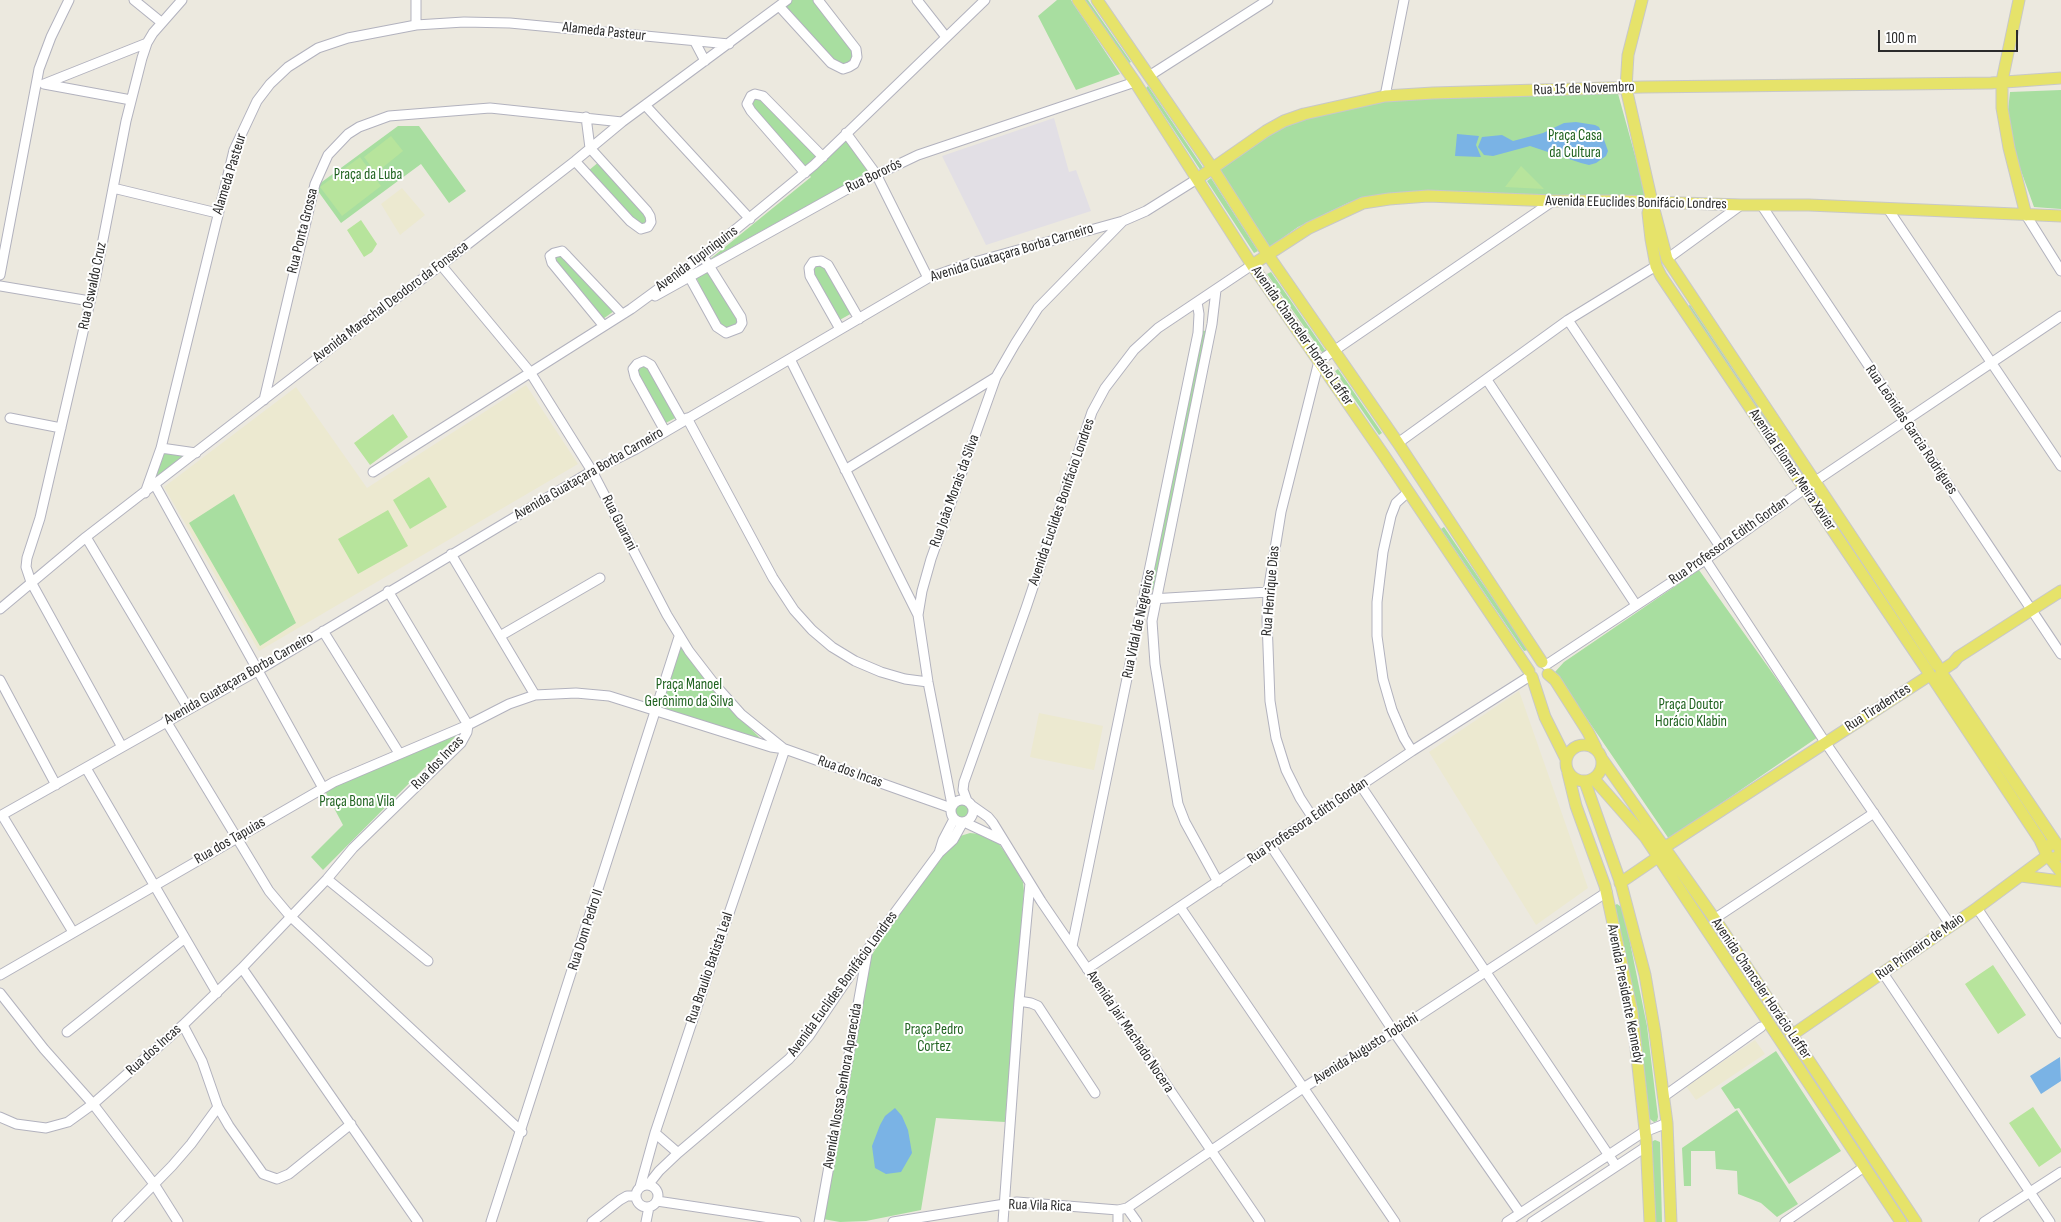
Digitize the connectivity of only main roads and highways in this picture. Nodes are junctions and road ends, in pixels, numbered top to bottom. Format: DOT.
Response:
graph roads {
  1 [pos="1078,0"];
  2 [pos="1096,0"];
  3 [pos="1642,0"];
  4 [pos="2019,0"];
  5 [pos="2061,78"];
  6 [pos="1996,82"];
  7 [pos="1626,88"];
  8 [pos="1213,169"];
  9 [pos="1197,179"];
  10 [pos="1652,202"];
  11 [pos="2032,215"];
  12 [pos="2061,216"];
  13 [pos="1268,255"];
  14 [pos="1252,265"];
  15 [pos="1809,485"];
  16 [pos="2061,590"];
  17 [pos="1545,667"];
  18 [pos="1936,671"];
  19 [pos="1530,675"];
  20 [pos="1596,748"];
  21 [pos="1566,759"];
  22 [pos="1602,759"];
  23 [pos="1568,772"];
  24 [pos="1590,780"];
  25 [pos="2060,849"];
  26 [pos="1659,851"];
  27 [pos="2047,856"];
  28 [pos="2061,872"];
  29 [pos="2021,876"];
  30 [pos="2061,880"];
  31 [pos="1619,881"];
  32 [pos="1792,1035"];
  33 [pos="1780,1042"];
  34 [pos="1650,1222"];
  35 [pos="1671,1222"];
  36 [pos="1901,1222"];
  37 [pos="1916,1222"];
  1 -- 9 [label="main road, Avenida Chanceler Horácio Laffer"];
  2 -- 8 [label="main road, Avenida Chanceler Horácio Laffer"];
  3 -- 7 [label="main road, Avenida Eliomar Meira Xavier"];
  4 -- 6 [label="main road"];
  5 -- 6 [label="main road, Rua 15 de Novembro"];
  6 -- 7 [label="main road, Rua 15 de Novembro"];
  6 -- 11 [label="main road"];
  7 -- 8 [label="main road, Rua 15 de Novembro"];
  7 -- 10 [label="main road, Avenida Eliomar Meira Xavier"];
  8 -- 9 [label="main road, Rua 15 de Novembro"];
  8 -- 13 [label="main road, Avenida Chanceler Horácio Laffer"];
  9 -- 14 [label="main road, Avenida Chanceler Horácio Laffer"];
  10 -- 11 [label="main road, Avenida EEuclides Bonifácio Londres"];
  10 -- 13 [label="main road, Avenida EEuclides Bonifácio Londres"];
  10 -- 15 [label="main road, Avenida Eliomar Meira Xavier"];
  10 -- 15 [label="main road, Avenida Eliomar Meira Xavier"];
  11 -- 12 [label="main road, Avenida EEuclides Bonifácio Londres"];
  13 -- 14 [label="main road, Avenida EEuclides Bonifácio Londres"];
  13 -- 17 [label="main road, Avenida Chanceler Horácio Laffer"];
  14 -- 19 [label="main road, Avenida Chanceler Horácio Laffer"];
  15 -- 18 [label="main road, Avenida Eliomar Meira Xavier"];
  16 -- 18 [label="main road, Rua Tiradentes"];
  17 -- 19 [label="main road"];
  17 -- 19 [label="main road"];
  17 -- 20 [label="main road, Avenida Chanceler Horácio Laffer"];
  18 -- 25 [label="main road, Avenida Eliomar Meira Xavier"];
  18 -- 26 [label="main road, Rua Tiradentes"];
  18 -- 27 [label="main road, Avenida Eliomar Meira Xavier"];
  19 -- 21 [label="main road"];
  20 -- 21 [label="main road"];
  20 -- 22 [label="main road"];
  21 -- 23 [label="main road"];
  22 -- 24 [label="main road"];
  22 -- 26 [label="main road, Avenida Chanceler Horácio Laffer"];
  23 -- 24 [label="main road"];
  23 -- 34 [label="main road, Avenida Presidente Kennedy"];
  24 -- 26 [label="main road, Avenida Chanceler Horácio Laffer"];
  24 -- 31 [label="main road, Avenida Presidente Kennedy"];
  25 -- 27 [label="main road, Rua Primeiro de Maio"];
  26 -- 31 [label="main road"];
  26 -- 32 [label="main road, Avenida Chanceler Horácio Laffer"];
  26 -- 33 [label="main road, Avenida Chanceler Horácio Laffer"];
  27 -- 28 [label="main road, Avenida Eliomar Meira Xavier"];
  27 -- 29 [label="main road, Rua Primeiro de Maio"];
  29 -- 30 [label="main road"];
  29 -- 32 [label="main road, Rua Primeiro de Maio"];
  31 -- 35 [label="main road, Avenida Presidente Kennedy"];
  32 -- 33 [label="main road, Rua Primeiro de Maio"];
  32 -- 37 [label="main road, Avenida Chanceler Horácio Laffer"];
  33 -- 36 [label="main road, Avenida Chanceler Horácio Laffer"];
}
